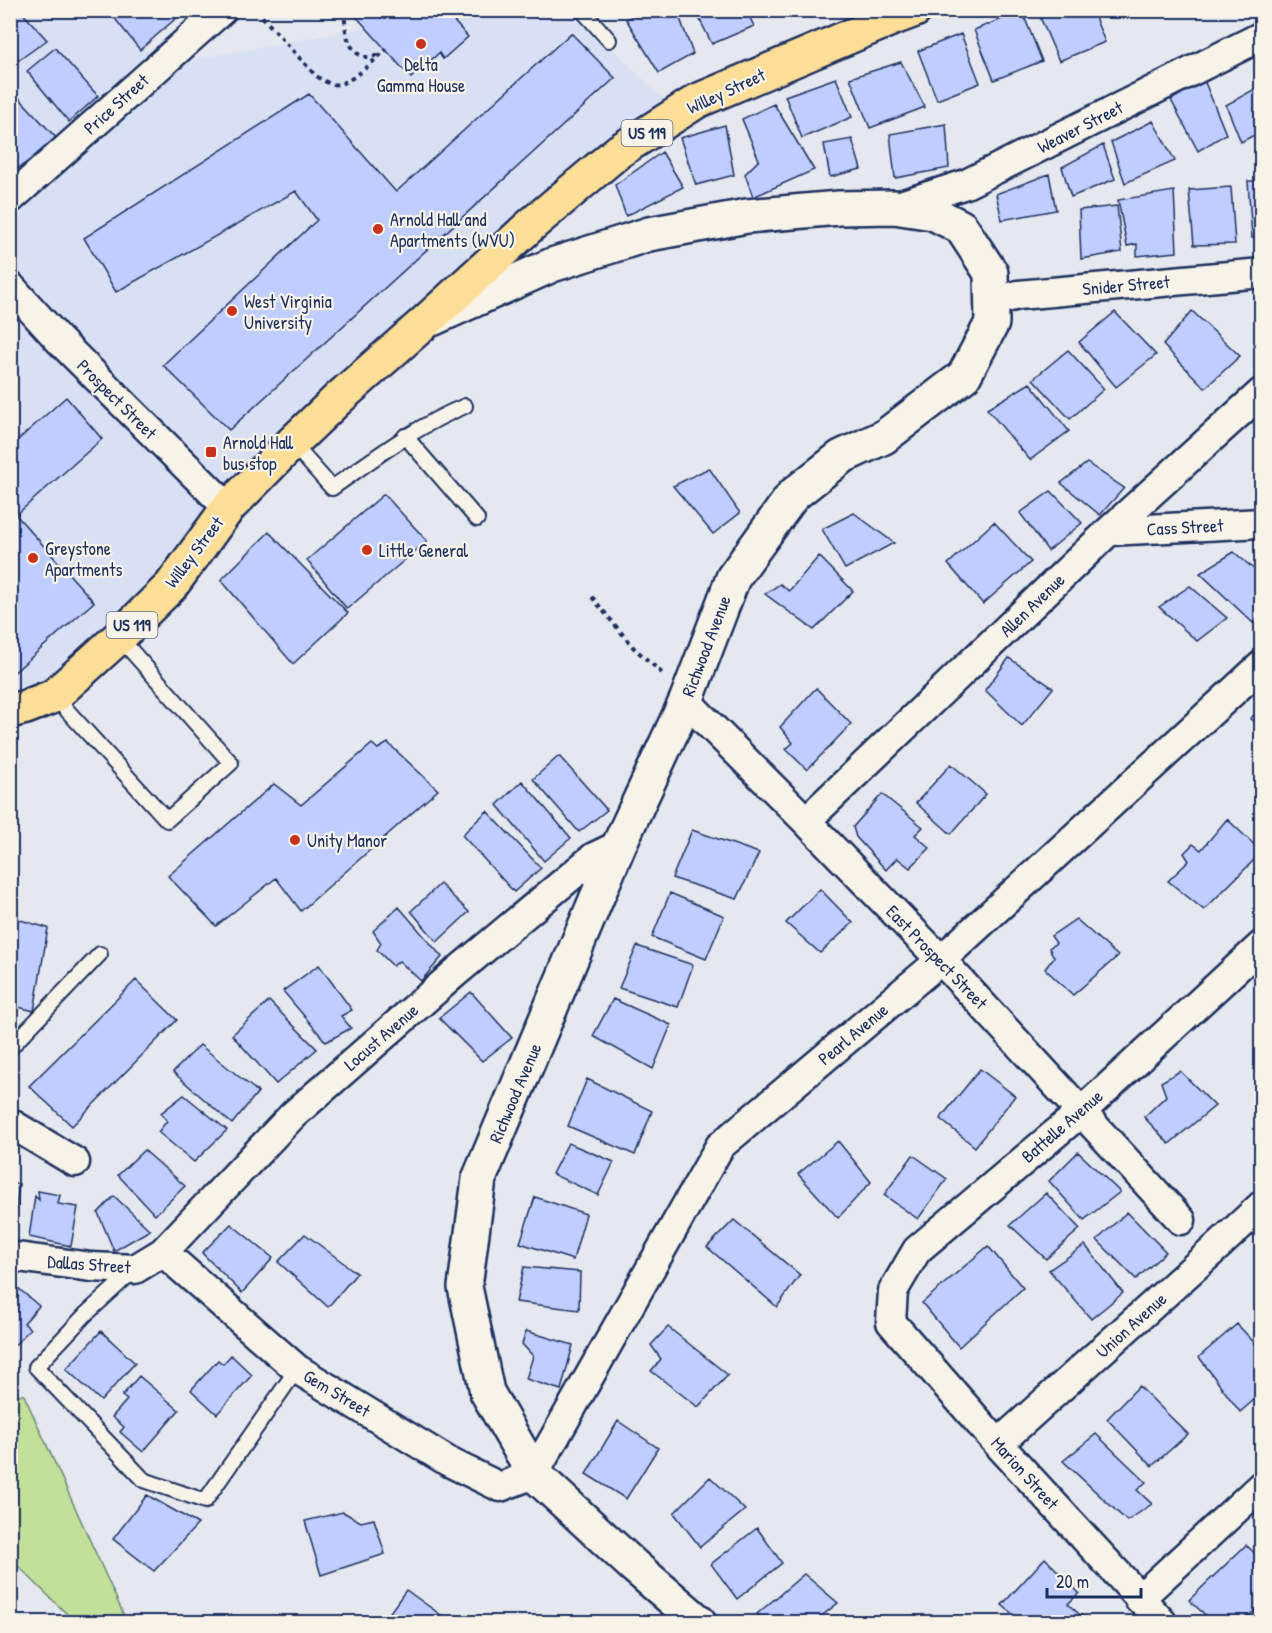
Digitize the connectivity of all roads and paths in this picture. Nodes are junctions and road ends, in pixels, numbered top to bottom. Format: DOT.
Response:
graph roads {
  1 [pos="256,10"];
  2 [pos="346,10"];
  3 [pos="582,10"];
  4 [pos="218,12"];
  5 [pos="897,13"];
  6 [pos="1262,36"];
  7 [pos="609,40"];
  8 [pos="10,199"];
  9 [pos="894,207"];
  10 [pos="1262,273"];
  11 [pos="10,286"];
  12 [pos="991,302"];
  13 [pos="423,324"];
  14 [pos="1262,392"];
  15 [pos="465,406"];
  16 [pos="405,436"];
  17 [pos="292,443"];
  18 [pos="228,508"];
  19 [pos="477,519"];
  20 [pos="1262,523"];
  21 [pos="1110,531"];
  22 [pos="592,597"];
  23 [pos="120,637"];
  24 [pos="1262,665"];
  25 [pos="678,690"];
  26 [pos="54,696"];
  27 [pos="10,711"];
  28 [pos="806,821"];
  29 [pos="619,845"];
  30 [pos="1262,945"];
  31 [pos="100,954"];
  32 [pos="941,960"];
  33 [pos="10,1048"];
  34 [pos="1081,1112"];
  35 [pos="10,1123"];
  36 [pos="75,1162"];
  37 [pos="1262,1205"];
  38 [pos="1181,1220"];
  39 [pos="163,1252"];
  40 [pos="10,1256"];
  41 [pos="135,1269"];
  42 [pos="891,1322"];
  43 [pos="297,1369"];
  44 [pos="999,1444"];
  45 [pos="534,1474"];
  46 [pos="1262,1485"];
  47 [pos="1139,1599"];
  48 [pos="699,1623"];
  49 [pos="1162,1623"];
  1 -- 2 [label="path"];
  3 -- 7 [label="lane"];
  4 -- 8 [label="street, Price Street"];
  5 -- 13 [label="main road, Willey Street / US 119"];
  6 -- 9 [label="street, Weaver Street"];
  9 -- 12 [label="street, Richwood Avenue"];
  9 -- 13 [label="street, Richwood Avenue"];
  10 -- 12 [label="street, Snider Street"];
  11 -- 18 [label="street, Prospect Street"];
  12 -- 25 [label="street, Richwood Avenue"];
  13 -- 17 [label="main road, Willey Street / US 119"];
  14 -- 21 [label="street, Allen Avenue"];
  15 -- 16 [label="lane"];
  16 -- 17 [label="lane"];
  16 -- 19 [label="lane"];
  17 -- 18 [label="main road, Willey Street / US 119"];
  18 -- 23 [label="main road, Willey Street / US 119"];
  20 -- 21 [label="street, Cass Street"];
  21 -- 28 [label="street, Allen Avenue"];
  22 -- 25 [label="path"];
  23 -- 26 [label="main road, Willey Street / US 119"];
  23 -- 26 [label="lane"];
  24 -- 32 [label="street, Pearl Avenue"];
  25 -- 28 [label="street, East Prospect Street"];
  25 -- 29 [label="street, Richwood Avenue"];
  26 -- 27 [label="main road, Willey Street / US 119"];
  28 -- 32 [label="street, East Prospect Street"];
  29 -- 39 [label="street, Locust Avenue"];
  29 -- 45 [label="street, Richwood Avenue"];
  30 -- 34 [label="street, Battelle Avenue"];
  31 -- 33 [label="lane"];
  32 -- 34 [label="street, East Prospect Street"];
  32 -- 45 [label="street, Pearl Avenue"];
  34 -- 38 [label="street, East Prospect Street"];
  34 -- 42 [label="street, Battelle Avenue"];
  35 -- 36 [label="street"];
  37 -- 44 [label="street, Union Avenue"];
  39 -- 41 [label="street, Dallas Street"];
  39 -- 43 [label="street, Gem Street"];
  40 -- 41 [label="street, Dallas Street"];
  41 -- 43 [label="lane"];
  42 -- 44 [label="street, Marion Street"];
  43 -- 45 [label="street, Gem Street"];
  44 -- 47 [label="street, Marion Street"];
  45 -- 48 [label="street, Richwood Avenue"];
  46 -- 47 [label="street"];
  47 -- 49 [label="street, Marion Street"];
}
